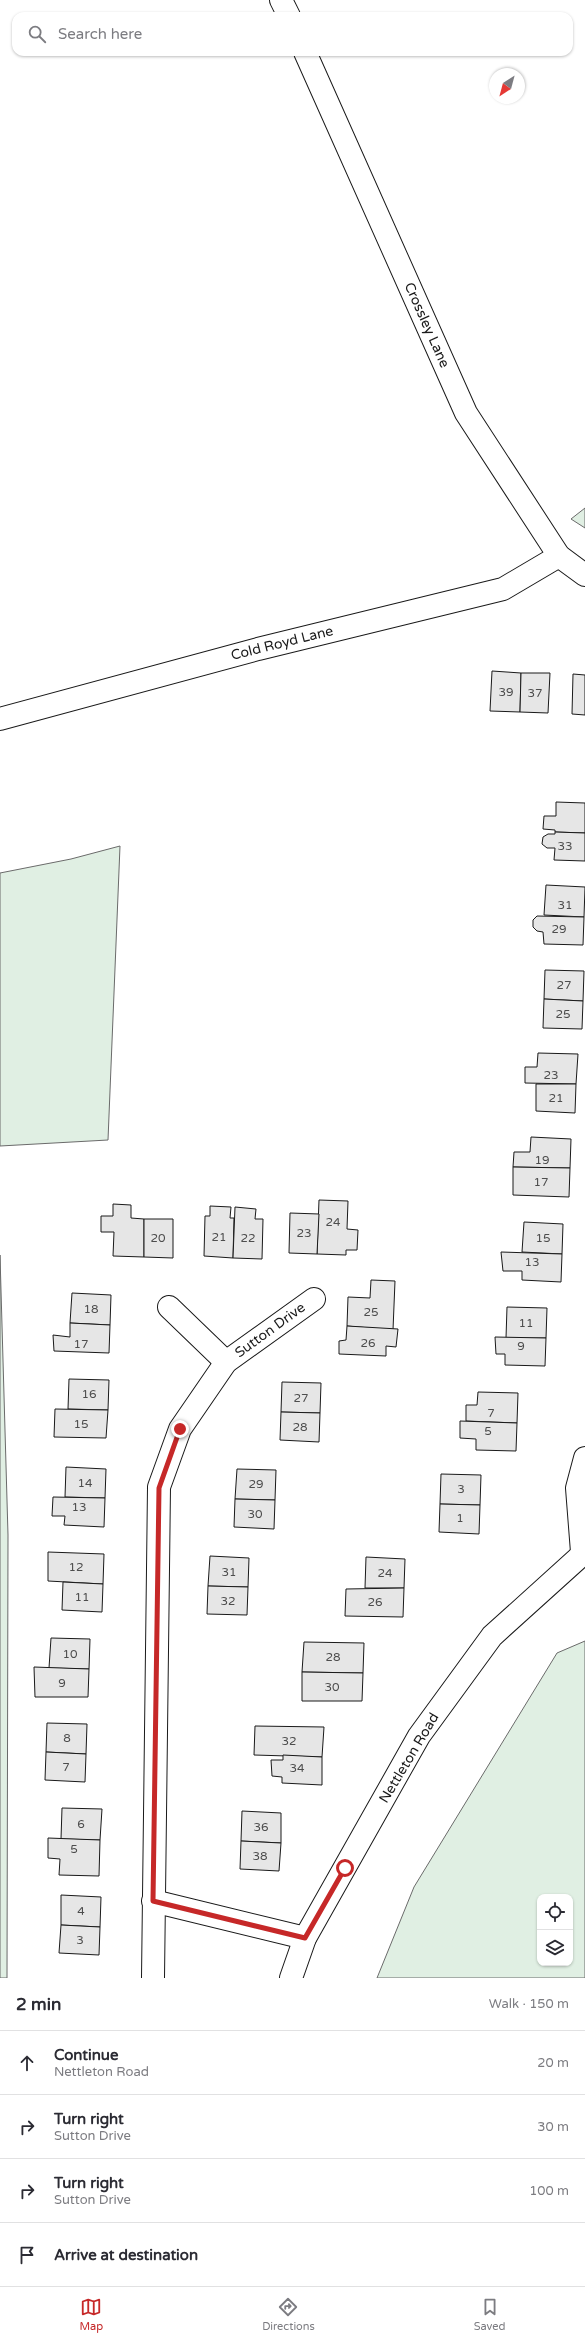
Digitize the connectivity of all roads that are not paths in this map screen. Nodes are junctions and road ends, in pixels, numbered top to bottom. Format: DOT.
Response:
graph roads {
  1 [pos="281,0"];
  2 [pos="287,12"];
  3 [pos="307,56"];
  4 [pos="559,556"];
  5 [pos="585,575"];
  6 [pos="0,719"];
  7 [pos="314,1299"];
  8 [pos="169,1307"];
  9 [pos="226,1362"];
  10 [pos="585,1458"];
  11 [pos="583,1552"];
  12 [pos="153,1901"];
  13 [pos="305,1938"];
  14 [pos="154,1978"];
  15 [pos="291,1978"];
  1 -- 2 [label="street"];
  3 -- 4 [label="street, Crossley Lane"];
  4 -- 5 [label="street, Crossley Lane"];
  4 -- 6 [label="street, Cold Royd Lane"];
  7 -- 9 [label="street, Sutton Drive"];
  8 -- 9 [label="street, Sutton Drive"];
  9 -- 12 [label="street, Sutton Drive"];
  10 -- 11 [label="street"];
  11 -- 13 [label="street, Nettleton Road"];
  12 -- 13 [label="street"];
  12 -- 14 [label="street, Sutton Drive"];
  13 -- 15 [label="street, Nettleton Road"];
}
